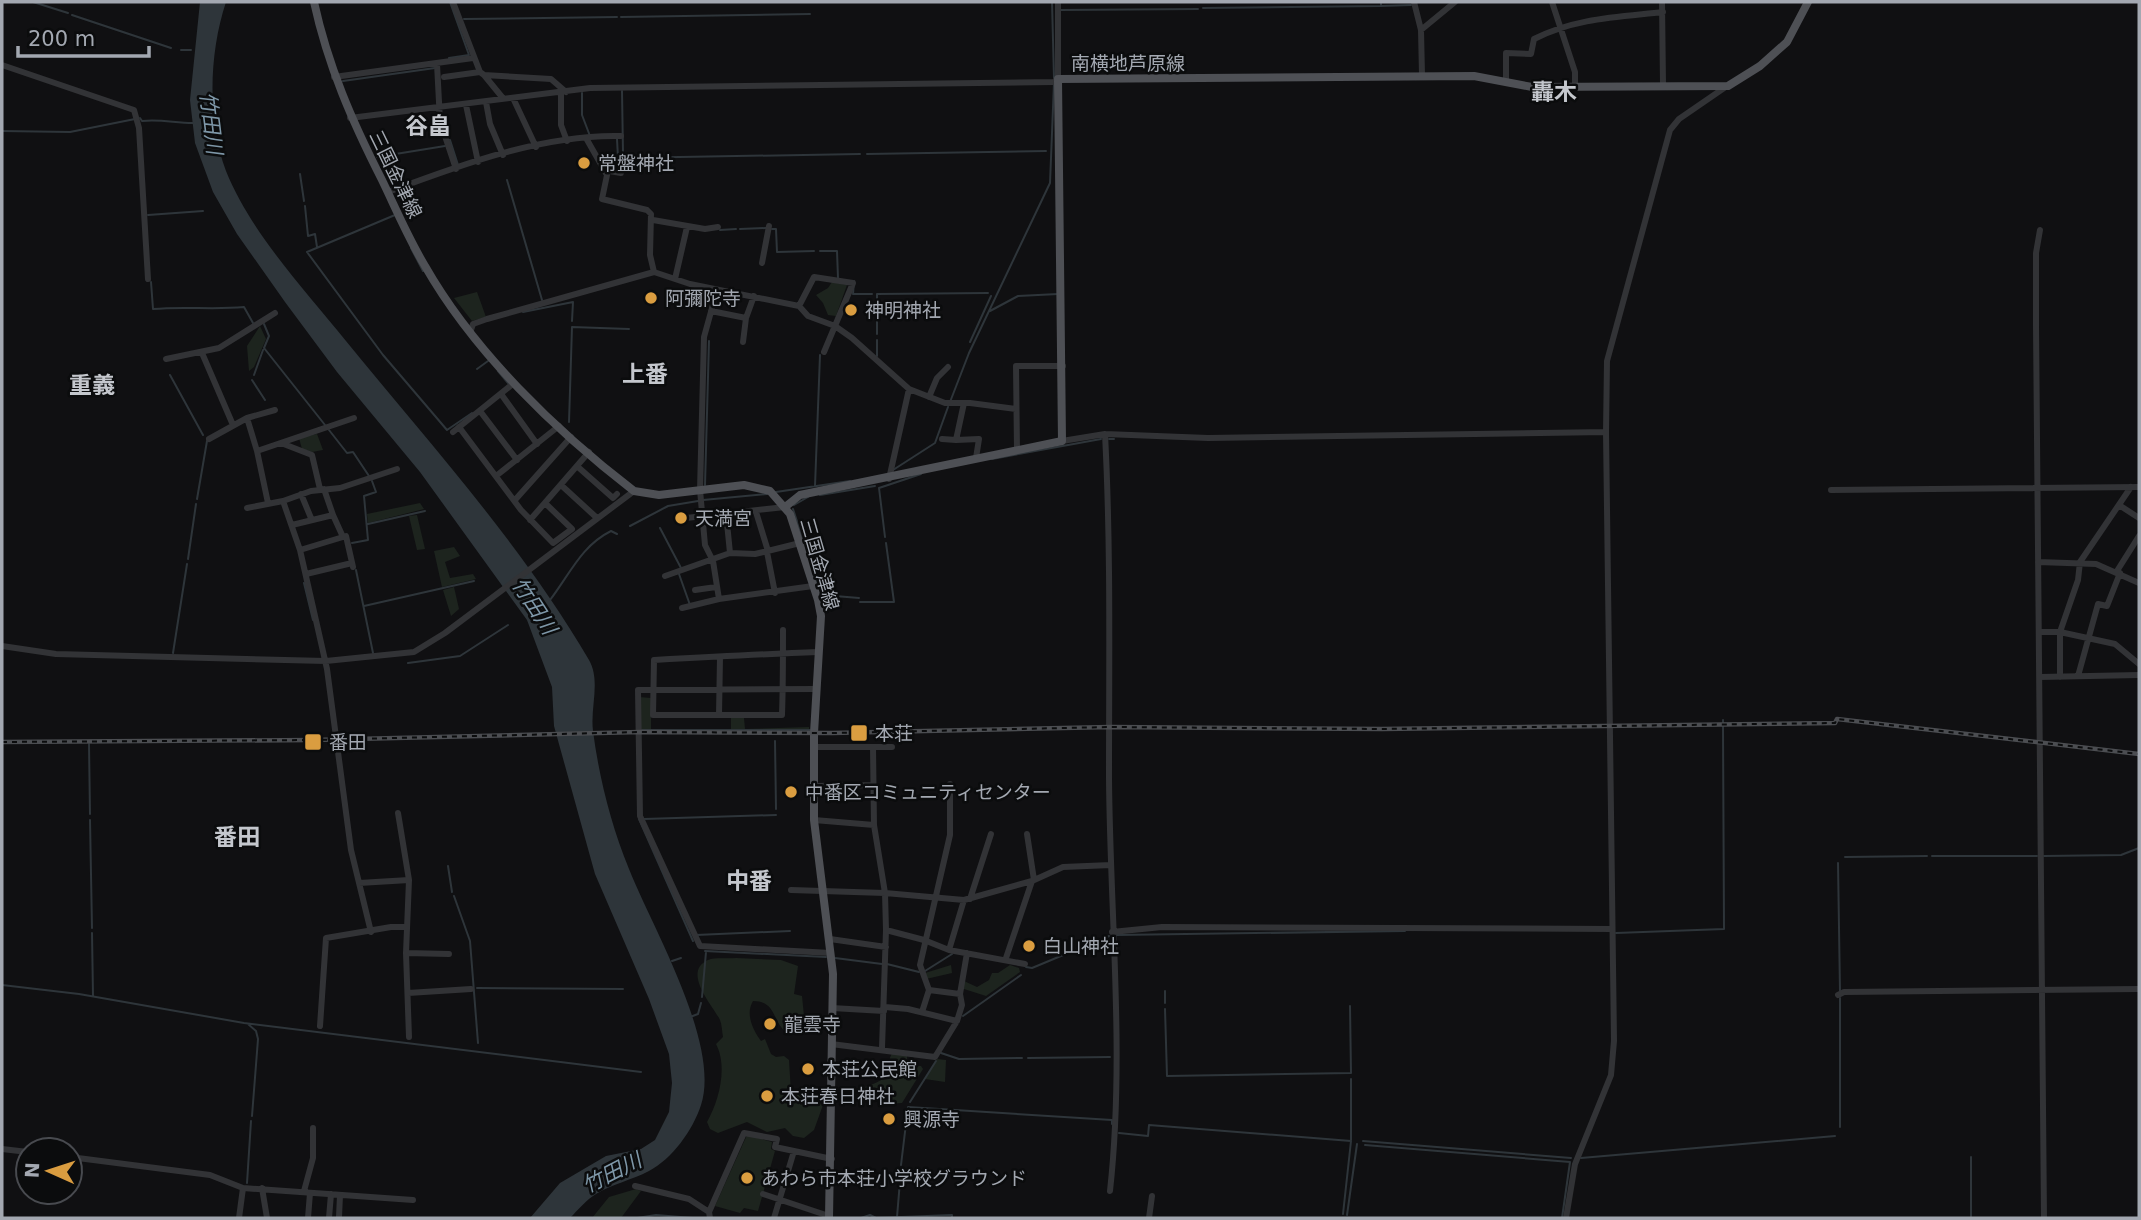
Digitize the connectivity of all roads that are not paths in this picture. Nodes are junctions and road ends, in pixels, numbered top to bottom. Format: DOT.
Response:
graph roads {
  1 [pos="314,2"];
  2 [pos="453,2"];
  3 [pos="1058,2"];
  4 [pos="1414,2"];
  5 [pos="1455,2"];
  6 [pos="1552,2"];
  7 [pos="1662,2"];
  8 [pos="1808,2"];
  9 [pos="1663,12"];
  10 [pos="1562,26"];
  11 [pos="1421,30"];
  12 [pos="473,58"];
  13 [pos="437,64"];
  14 [pos="2,65"];
  15 [pos="482,73"];
  16 [pos="1422,75"];
  17 [pos="334,77"];
  18 [pos="444,77"];
  19 [pos="1054,81"];
  20 [pos="1506,81"];
  21 [pos="1663,84"];
  22 [pos="1575,86"];
  23 [pos="1728,86"];
  24 [pos="563,93"];
  25 [pos="502,97"];
  26 [pos="513,98"];
  27 [pos="486,102"];
  28 [pos="466,105"];
  29 [pos="439,106"];
  30 [pos="350,118"];
  31 [pos="621,136"];
  32 [pos="586,138"];
  33 [pos="567,141"];
  34 [pos="537,147"];
  35 [pos="503,155"];
  36 [pos="478,162"];
  37 [pos="456,169"];
  38 [pos="604,170"];
  39 [pos="621,173"];
  40 [pos="388,192"];
  41 [pos="653,220"];
  42 [pos="769,226"];
  43 [pos="687,227"];
  44 [pos="718,227"];
  45 [pos="2040,230"];
  46 [pos="762,263"];
  47 [pos="654,272"];
  48 [pos="148,279"];
  49 [pos="675,279"];
  50 [pos="716,290"];
  51 [pos="754,296"];
  52 [pos="799,306"];
  53 [pos="712,311"];
  54 [pos="275,313"];
  55 [pos="746,318"];
  56 [pos="835,327"];
  57 [pos="471,330"];
  58 [pos="743,342"];
  59 [pos="824,352"];
  60 [pos="202,353"];
  61 [pos="166,359"];
  62 [pos="1063,366"];
  63 [pos="948,367"];
  64 [pos="514,383"];
  65 [pos="909,389"];
  66 [pos="501,394"];
  67 [pos="929,397"];
  68 [pos="964,403"];
  69 [pos="275,410"];
  70 [pos="1016,410"];
  71 [pos="480,411"];
  72 [pos="247,418"];
  73 [pos="354,418"];
  74 [pos="233,425"];
  75 [pos="559,426"];
  76 [pos="1605,432"];
  77 [pos="1105,434"];
  78 [pos="571,437"];
  79 [pos="209,439"];
  80 [pos="942,439"];
  81 [pos="956,440"];
  82 [pos="1062,441"];
  83 [pos="281,443"];
  84 [pos="537,444"];
  85 [pos="257,451"];
  86 [pos="1017,451"];
  87 [pos="589,452"];
  88 [pos="975,458"];
  89 [pos="517,460"];
  90 [pos="578,467"];
  91 [pos="397,469"];
  92 [pos="496,476"];
  93 [pos="889,479"];
  94 [pos="561,485"];
  95 [pos="2135,487"];
  96 [pos="2038,488"];
  97 [pos="322,489"];
  98 [pos="700,490"];
  99 [pos="1831,490"];
  100 [pos="634,491"];
  101 [pos="301,494"];
  102 [pos="617,494"];
  103 [pos="515,500"];
  104 [pos="283,501"];
  105 [pos="268,503"];
  106 [pos="545,503"];
  107 [pos="2119,505"];
  108 [pos="785,507"];
  109 [pos="247,508"];
  110 [pos="756,512"];
  111 [pos="726,513"];
  112 [pos="333,514"];
  113 [pos="704,516"];
  114 [pos="311,518"];
  115 [pos="597,518"];
  116 [pos="686,518"];
  117 [pos="2139,518"];
  118 [pos="530,520"];
  119 [pos="292,525"];
  120 [pos="2139,536"];
  121 [pos="343,537"];
  122 [pos="800,543"];
  123 [pos="300,550"];
  124 [pos="768,552"];
  125 [pos="730,553"];
  126 [pos="713,561"];
  127 [pos="2038,562"];
  128 [pos="2080,562"];
  129 [pos="2118,572"];
  130 [pos="306,573"];
  131 [pos="665,576"];
  132 [pos="2139,583"];
  133 [pos="813,586"];
  134 [pos="716,587"];
  135 [pos="695,590"];
  136 [pos="775,593"];
  137 [pos="719,599"];
  138 [pos="682,608"];
  139 [pos="783,630"];
  140 [pos="2039,632"];
  141 [pos="2060,632"];
  142 [pos="2089,639"];
  143 [pos="2,646"];
  144 [pos="818,652"];
  145 [pos="783,653"];
  146 [pos="720,657"];
  147 [pos="326,661"];
  148 [pos="2139,664"];
  149 [pos="2139,675"];
  150 [pos="2078,676"];
  151 [pos="2040,677"];
  152 [pos="2060,677"];
  153 [pos="816,689"];
  154 [pos="653,690"];
  155 [pos="720,690"];
  156 [pos="783,690"];
  157 [pos="719,715"];
  158 [pos="814,747"];
  159 [pos="873,747"];
  160 [pos="892,747"];
  161 [pos="950,784"];
  162 [pos="873,785"];
  163 [pos="814,786"];
  164 [pos="398,813"];
  165 [pos="814,820"];
  166 [pos="874,825"];
  167 [pos="990,834"];
  168 [pos="1027,834"];
  169 [pos="1111,865"];
  170 [pos="409,880"];
  171 [pos="1033,880"];
  172 [pos="359,883"];
  173 [pos="791,890"];
  174 [pos="824,890"];
  175 [pos="885,893"];
  176 [pos="935,898"];
  177 [pos="967,900"];
  178 [pos="406,927"];
  179 [pos="1612,929"];
  180 [pos="886,930"];
  181 [pos="371,932"];
  182 [pos="1112,932"];
  183 [pos="830,939"];
  184 [pos="924,940"];
  185 [pos="886,947"];
  186 [pos="950,950"];
  187 [pos="406,953"];
  188 [pos="449,954"];
  189 [pos="967,955"];
  190 [pos="831,956"];
  191 [pos="1006,958"];
  192 [pos="1025,964"];
  193 [pos="471,989"];
  194 [pos="2139,989"];
  195 [pos="929,990"];
  196 [pos="2043,990"];
  197 [pos="408,993"];
  198 [pos="1841,993"];
  199 [pos="960,994"];
  200 [pos="832,1008"];
  201 [pos="885,1009"];
  202 [pos="922,1012"];
  203 [pos="957,1021"];
  204 [pos="320,1026"];
  205 [pos="409,1037"];
  206 [pos="831,1044"];
  207 [pos="882,1048"];
  208 [pos="313,1128"];
  209 [pos="794,1151"];
  210 [pos="84,1159"];
  211 [pos="832,1159"];
  212 [pos="635,1185"];
  213 [pos="243,1188"];
  214 [pos="261,1188"];
  215 [pos="1110,1191"];
  216 [pos="307,1192"];
  217 [pos="331,1194"];
  218 [pos="763,1194"];
  219 [pos="340,1195"];
  220 [pos="1152,1196"];
  221 [pos="778,1199"];
  222 [pos="413,1200"];
  223 [pos="710,1215"];
  224 [pos="339,1217"];
  225 [pos="829,1217"];
  226 [pos="239,1218"];
  227 [pos="267,1218"];
  228 [pos="308,1218"];
  229 [pos="329,1218"];
  230 [pos="774,1218"];
  231 [pos="1149,1218"];
  232 [pos="1566,1218"];
  233 [pos="2044,1218"];
  1 -- 17 [label="main road, 三国金津線"];
  2 -- 12 [label="street"];
  3 -- 19 [label="street"];
  4 -- 11 [label="street"];
  5 -- 11 [label="street"];
  6 -- 10 [label="street"];
  7 -- 9 [label="street"];
  8 -- 23 [label="main road"];
  9 -- 10 [label="street"];
  9 -- 21 [label="street"];
  10 -- 20 [label="street"];
  10 -- 22 [label="street"];
  11 -- 16 [label="street"];
  12 -- 13 [label="street"];
  12 -- 15 [label="street"];
  13 -- 17 [label="street"];
  13 -- 29 [label="street"];
  14 -- 48 [label="street"];
  15 -- 18 [label="street"];
  15 -- 24 [label="street"];
  15 -- 25 [label="street"];
  16 -- 19 [label="main road, 南横地芦原線"];
  16 -- 20 [label="main road, 南横地芦原線"];
  17 -- 30 [label="main road, 三国金津線"];
  19 -- 24 [label="street"];
  19 -- 62 [label="main road, 南横地芦原線"];
  20 -- 22 [label="main road, 南横地芦原線"];
  21 -- 22 [label="main road, 南横地芦原線"];
  21 -- 23 [label="main road, 南横地芦原線"];
  23 -- 76 [label="street"];
  24 -- 26 [label="street"];
  24 -- 33 [label="street"];
  25 -- 26 [label="street"];
  25 -- 27 [label="street"];
  26 -- 34 [label="street"];
  27 -- 28 [label="street"];
  27 -- 35 [label="street"];
  28 -- 29 [label="street"];
  28 -- 36 [label="street"];
  29 -- 30 [label="street"];
  29 -- 37 [label="street"];
  30 -- 40 [label="main road, 三国金津線"];
  31 -- 32 [label="street"];
  32 -- 33 [label="street"];
  32 -- 38 [label="street"];
  33 -- 34 [label="street"];
  34 -- 35 [label="street"];
  35 -- 36 [label="street"];
  36 -- 37 [label="street"];
  37 -- 40 [label="street"];
  38 -- 39 [label="street"];
  38 -- 41 [label="street"];
  40 -- 57 [label="main road, 三国金津線"];
  41 -- 43 [label="street"];
  41 -- 47 [label="street"];
  42 -- 46 [label="street"];
  43 -- 44 [label="street"];
  43 -- 49 [label="street"];
  45 -- 96 [label="street"];
  47 -- 49 [label="street"];
  47 -- 57 [label="street"];
  49 -- 50 [label="street"];
  50 -- 51 [label="street"];
  50 -- 53 [label="street"];
  51 -- 52 [label="street"];
  51 -- 55 [label="street"];
  52 -- 56 [label="street"];
  52 -- 56 [label="street"];
  53 -- 55 [label="street"];
  53 -- 98 [label="street"];
  54 -- 60 [label="street"];
  55 -- 58 [label="street"];
  56 -- 59 [label="street"];
  56 -- 65 [label="street"];
  57 -- 64 [label="main road, 三国金津線"];
  60 -- 61 [label="street"];
  60 -- 74 [label="street"];
  62 -- 70 [label="street"];
  62 -- 82 [label="main road, 南横地芦原線"];
  63 -- 67 [label="street"];
  64 -- 66 [label="street"];
  64 -- 75 [label="main road, 三国金津線"];
  65 -- 67 [label="street"];
  65 -- 93 [label="street"];
  66 -- 71 [label="street"];
  66 -- 84 [label="street"];
  67 -- 68 [label="street"];
  68 -- 70 [label="street"];
  68 -- 81 [label="street"];
  69 -- 72 [label="street"];
  70 -- 86 [label="street"];
  71 -- 89 [label="street"];
  71 -- 92 [label="street"];
  72 -- 74 [label="street"];
  72 -- 85 [label="street"];
  73 -- 83 [label="street"];
  74 -- 79 [label="street"];
  75 -- 78 [label="main road, 三国金津線"];
  75 -- 84 [label="street"];
  76 -- 77 [label="street"];
  76 -- 179 [label="street"];
  77 -- 82 [label="street"];
  77 -- 169 [label="street"];
  78 -- 87 [label="main road, 三国金津線"];
  78 -- 103 [label="street"];
  80 -- 81 [label="street"];
  81 -- 88 [label="street"];
  82 -- 86 [label="main road"];
  83 -- 85 [label="street"];
  83 -- 97 [label="street"];
  84 -- 89 [label="street"];
  85 -- 105 [label="street"];
  86 -- 88 [label="main road"];
  87 -- 90 [label="street"];
  87 -- 100 [label="main road, 三国金津線"];
  88 -- 93 [label="main road"];
  89 -- 92 [label="street"];
  90 -- 94 [label="street"];
  90 -- 102 [label="street"];
  91 -- 97 [label="street"];
  92 -- 103 [label="street"];
  93 -- 108 [label="main road"];
  94 -- 106 [label="street"];
  94 -- 115 [label="street"];
  95 -- 96 [label="street"];
  95 -- 107 [label="street"];
  96 -- 99 [label="street"];
  96 -- 127 [label="street"];
  97 -- 101 [label="street"];
  97 -- 112 [label="street"];
  98 -- 100 [label="main road, 三国金津線"];
  98 -- 108 [label="main road, 三国金津線"];
  98 -- 113 [label="street"];
  100 -- 115 [label="street"];
  101 -- 104 [label="street"];
  101 -- 114 [label="street"];
  103 -- 118 [label="street"];
  104 -- 105 [label="street"];
  104 -- 119 [label="street"];
  105 -- 109 [label="street"];
  106 -- 118 [label="street"];
  106 -- 118 [label="street"];
  107 -- 117 [label="street"];
  107 -- 128 [label="street"];
  108 -- 110 [label="street"];
  108 -- 122 [label="main road, 三国金津線"];
  110 -- 111 [label="street"];
  110 -- 124 [label="street"];
  111 -- 113 [label="street"];
  111 -- 125 [label="street"];
  112 -- 114 [label="street"];
  112 -- 121 [label="street"];
  113 -- 116 [label="street"];
  113 -- 126 [label="street"];
  114 -- 119 [label="street"];
  115 -- 147 [label="street"];
  119 -- 123 [label="street"];
  120 -- 129 [label="street"];
  121 -- 123 [label="street"];
  121 -- 130 [label="street"];
  122 -- 124 [label="street"];
  122 -- 133 [label="main road, 三国金津線"];
  123 -- 130 [label="street"];
  124 -- 125 [label="street"];
  124 -- 136 [label="street"];
  125 -- 126 [label="street"];
  126 -- 131 [label="street"];
  126 -- 134 [label="street"];
  127 -- 128 [label="street"];
  127 -- 140 [label="street"];
  128 -- 129 [label="street"];
  128 -- 141 [label="street"];
  129 -- 132 [label="street"];
  129 -- 142 [label="street"];
  130 -- 147 [label="street"];
  133 -- 136 [label="street"];
  133 -- 144 [label="main road, 三国金津線"];
  134 -- 135 [label="street"];
  134 -- 137 [label="street"];
  136 -- 137 [label="street"];
  137 -- 138 [label="street"];
  139 -- 145 [label="street"];
  140 -- 141 [label="street"];
  140 -- 151 [label="street"];
  141 -- 142 [label="street"];
  141 -- 152 [label="street"];
  142 -- 148 [label="street"];
  142 -- 150 [label="street"];
  143 -- 147 [label="street"];
  144 -- 145 [label="street"];
  144 -- 153 [label="main road, 三国金津線"];
  145 -- 146 [label="street"];
  145 -- 156 [label="street"];
  146 -- 154 [label="street"];
  146 -- 155 [label="street"];
  147 -- 172 [label="street"];
  149 -- 150 [label="street"];
  150 -- 152 [label="street"];
  151 -- 152 [label="street"];
  151 -- 196 [label="street"];
  153 -- 156 [label="street"];
  153 -- 158 [label="main road, 三国金津線"];
  154 -- 155 [label="street"];
  154 -- 157 [label="street"];
  154 -- 190 [label="street"];
  155 -- 156 [label="street"];
  155 -- 157 [label="street"];
  156 -- 157 [label="street"];
  158 -- 159 [label="street"];
  158 -- 163 [label="main road, 三国金津線"];
  159 -- 160 [label="street"];
  159 -- 162 [label="street"];
  161 -- 176 [label="street"];
  162 -- 163 [label="street"];
  162 -- 166 [label="street"];
  163 -- 165 [label="main road, 三国金津線"];
  164 -- 170 [label="street"];
  165 -- 166 [label="street"];
  165 -- 174 [label="main road, 三国金津線"];
  166 -- 175 [label="street"];
  167 -- 177 [label="street"];
  168 -- 171 [label="street"];
  169 -- 171 [label="street"];
  169 -- 182 [label="street"];
  170 -- 172 [label="street"];
  170 -- 178 [label="street"];
  171 -- 177 [label="street"];
  171 -- 191 [label="street"];
  172 -- 181 [label="street"];
  173 -- 174 [label="street"];
  174 -- 175 [label="street"];
  174 -- 183 [label="main road, 三国金津線"];
  175 -- 176 [label="street"];
  175 -- 180 [label="street"];
  176 -- 177 [label="street"];
  176 -- 184 [label="street"];
  177 -- 186 [label="street"];
  178 -- 181 [label="street"];
  178 -- 187 [label="street"];
  179 -- 182 [label="street"];
  179 -- 232 [label="street"];
  180 -- 184 [label="street"];
  180 -- 185 [label="street"];
  181 -- 204 [label="street"];
  182 -- 215 [label="street"];
  183 -- 185 [label="street"];
  183 -- 190 [label="main road, 三国金津線"];
  184 -- 186 [label="street"];
  184 -- 195 [label="street"];
  185 -- 201 [label="street"];
  186 -- 189 [label="street"];
  187 -- 188 [label="street"];
  187 -- 197 [label="street"];
  189 -- 191 [label="street"];
  189 -- 199 [label="street"];
  190 -- 200 [label="main road, 三国金津線"];
  191 -- 192 [label="street"];
  193 -- 197 [label="street"];
  194 -- 196 [label="street"];
  195 -- 199 [label="street"];
  195 -- 202 [label="street"];
  196 -- 198 [label="street"];
  196 -- 233 [label="street"];
  197 -- 205 [label="street"];
  199 -- 203 [label="street"];
  200 -- 201 [label="street"];
  200 -- 206 [label="main road, 三国金津線"];
  201 -- 202 [label="street"];
  201 -- 207 [label="street"];
  202 -- 203 [label="street"];
  203 -- 207 [label="street"];
  206 -- 207 [label="street"];
  206 -- 211 [label="main road, 三国金津線"];
  208 -- 216 [label="street"];
  209 -- 211 [label="street"];
  209 -- 221 [label="street"];
  209 -- 223 [label="street"];
  210 -- 213 [label="street"];
  211 -- 225 [label="main road, 三国金津線"];
  212 -- 223 [label="street"];
  213 -- 214 [label="street"];
  213 -- 226 [label="street"];
  214 -- 216 [label="street"];
  214 -- 227 [label="street"];
  216 -- 217 [label="street"];
  216 -- 228 [label="street"];
  217 -- 219 [label="street"];
  217 -- 229 [label="street"];
  218 -- 221 [label="street"];
  219 -- 222 [label="street"];
  219 -- 224 [label="street"];
  220 -- 231 [label="street"];
  221 -- 225 [label="street"];
  221 -- 230 [label="street"];
}
